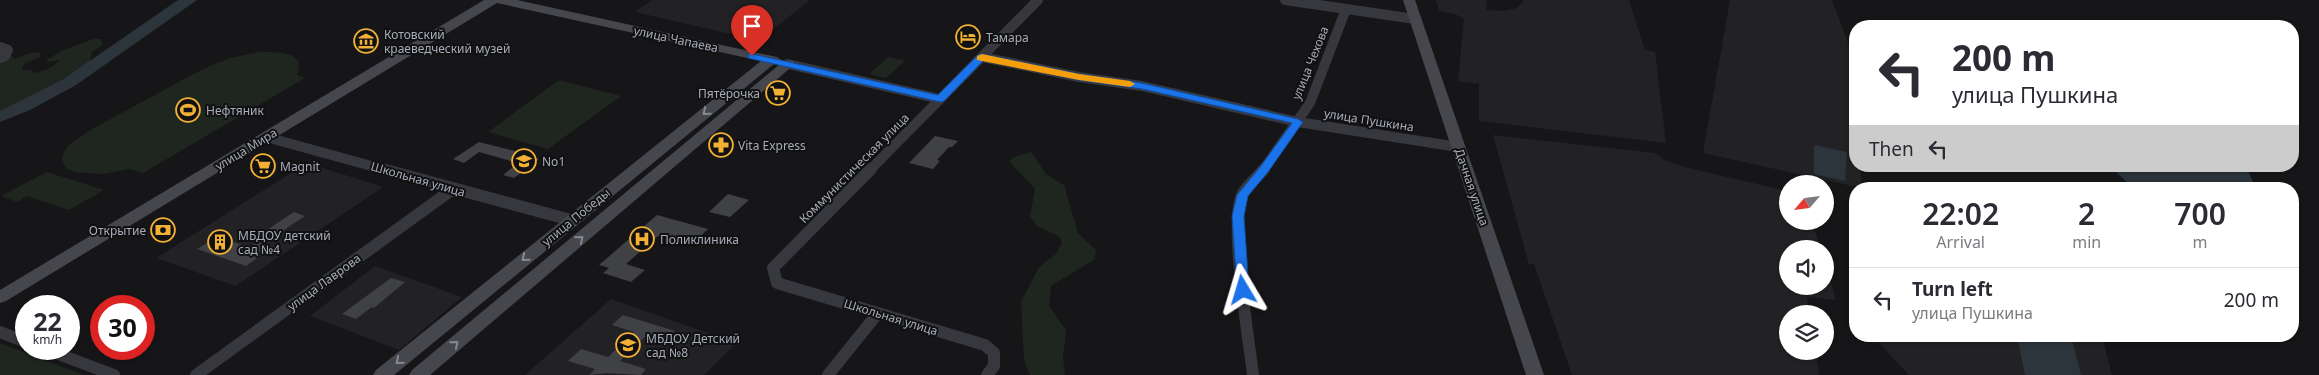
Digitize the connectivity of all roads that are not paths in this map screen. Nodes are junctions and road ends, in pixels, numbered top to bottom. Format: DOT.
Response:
graph roads {
  1 [pos="493,0"];
  2 [pos="500,0"];
  3 [pos="1038,0"];
  4 [pos="1284,0"];
  5 [pos="1409,0"];
  6 [pos="1346,9"];
  7 [pos="1415,19"];
  8 [pos="4,48"];
  9 [pos="982,57"];
  10 [pos="0,58"];
  11 [pos="771,60"];
  12 [pos="788,64"];
  13 [pos="940,99"];
  14 [pos="1298,122"];
  15 [pos="266,137"];
  16 [pos="1458,146"];
  17 [pos="453,189"];
  18 [pos="571,220"];
  19 [pos="773,268"];
  20 [pos="0,297"];
  21 [pos="878,313"];
  22 [pos="0,332"];
  23 [pos="15,338"];
  24 [pos="75,360"];
  25 [pos="114,375"];
  26 [pos="196,375"];
  27 [pos="382,375"];
  28 [pos="418,375"];
  29 [pos="828,375"];
  30 [pos="987,375"];
  31 [pos="1253,375"];
  32 [pos="1535,375"];
  1 -- 15 [label="street, улица Мира"];
  2 -- 11 [label="street, улица Чапаева"];
  3 -- 9 [label="street, Коммунистическая улица"];
  4 -- 6 [label="street"];
  5 -- 7 [label="street, Дачная улица"];
  6 -- 7 [label="street"];
  6 -- 14 [label="street, улица Чехова"];
  7 -- 16 [label="street, Дачная улица"];
  8 -- 10 [label="street"];
  9 -- 13 [label="street, Коммунистическая улица"];
  9 -- 14 [label="street, улица Пушкина"];
  11 -- 12 [label="street, улица Чапаева"];
  11 -- 18 [label="street, улица Победы, one-way"];
  12 -- 13 [label="street, улица Чапаева"];
  28 -- 12 [label="street, улица Победы, one-way"];
  13 -- 19 [label="street, Коммунистическая улица"];
  14 -- 16 [label="street, улица Пушкина"];
  14 -- 31 [label="street, улица Чехова"];
  15 -- 17 [label="street, Школьная улица"];
  15 -- 20 [label="street, улица Мира"];
  16 -- 32 [label="street, Дачная улица"];
  17 -- 18 [label="street, Школьная улица"];
  17 -- 26 [label="street, улица Лаврова"];
  18 -- 27 [label="street, улица Победы, one-way"];
  19 -- 21 [label="street, Школьная улица"];
  21 -- 29 [label="street"];
  21 -- 30 [label="street, Школьная улица"];
  22 -- 23 [label="street"];
  24 -- 25 [label="street"];
}
